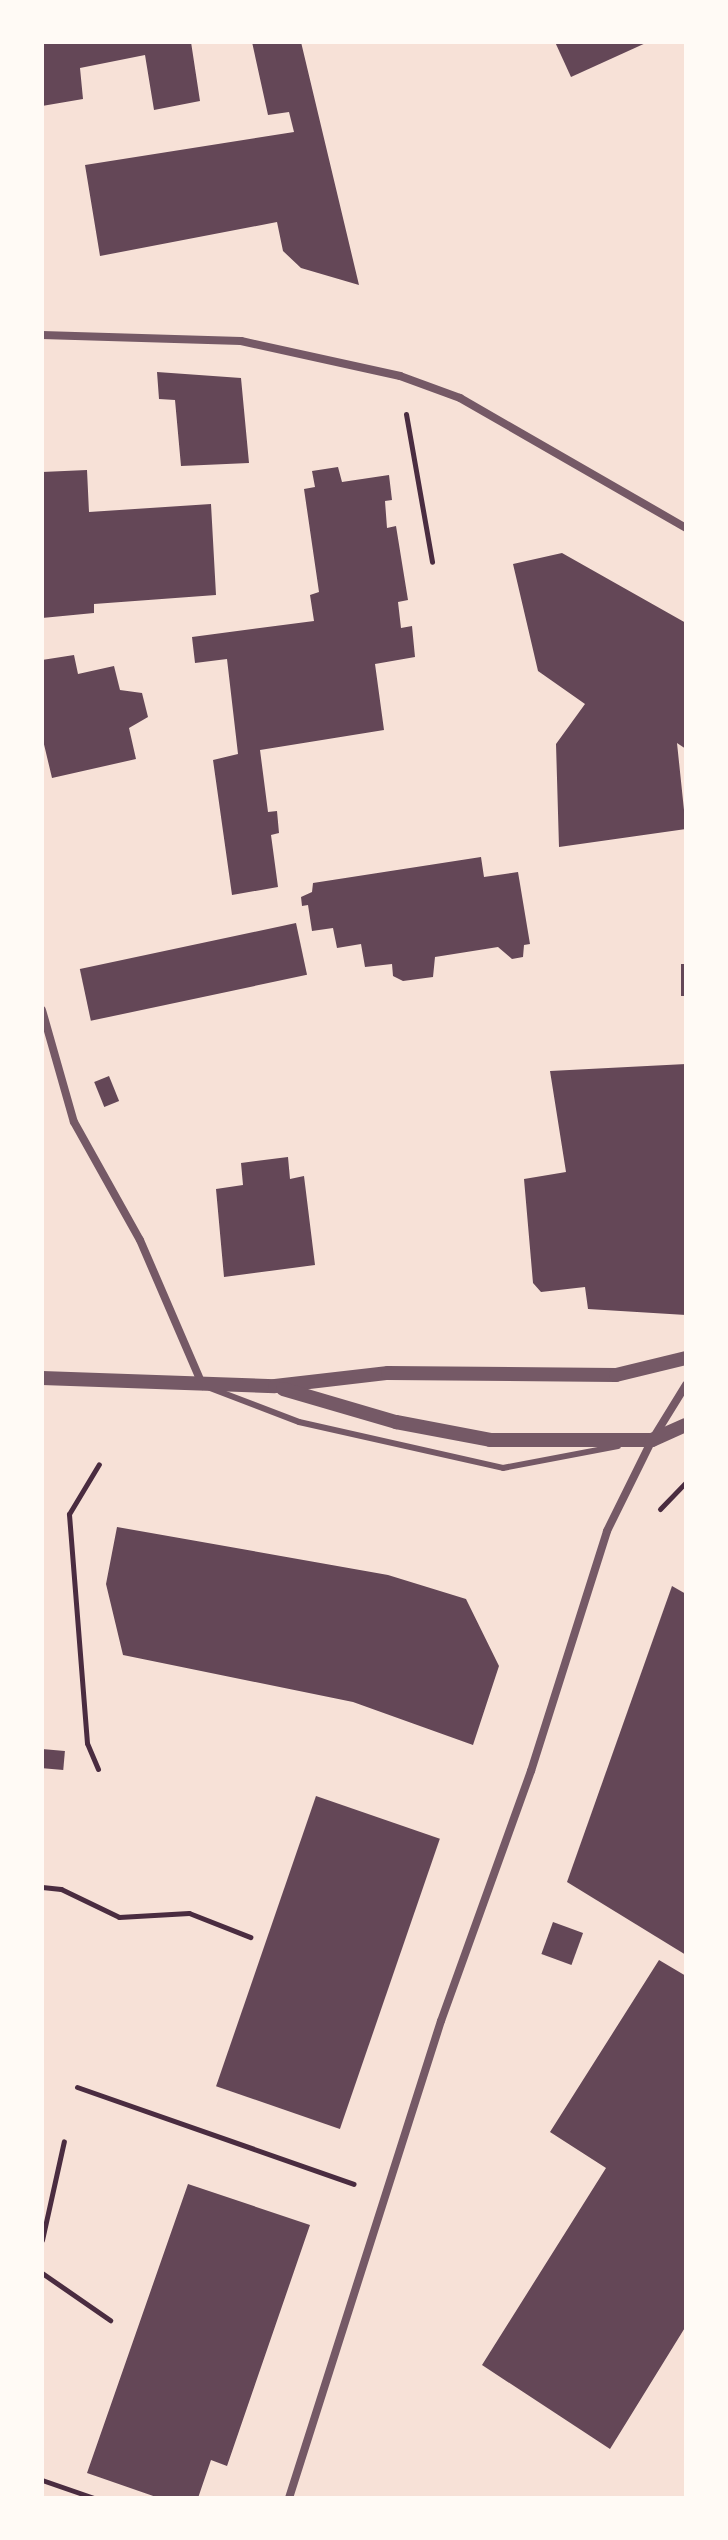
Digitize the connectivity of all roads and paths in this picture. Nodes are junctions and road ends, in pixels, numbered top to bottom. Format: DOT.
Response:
graph roads {
  1 [pos="42,335"];
  2 [pos="405,411"];
  3 [pos="686,528"];
  4 [pos="432,562"];
  5 [pos="42,1010"];
  6 [pos="686,1358"];
  7 [pos="42,1378"];
  8 [pos="686,1385"];
  9 [pos="203,1386"];
  10 [pos="275,1386"];
  11 [pos="686,1425"];
  12 [pos="652,1440"];
  13 [pos="99,1464"];
  14 [pos="98,1769"];
  15 [pos="42,1887"];
  16 [pos="250,1937"];
  17 [pos="77,2087"];
  18 [pos="64,2141"];
  19 [pos="362,2188"];
  20 [pos="42,2240"];
  21 [pos="42,2273"];
  22 [pos="110,2320"];
  23 [pos="42,2480"];
  24 [pos="94,2498"];
  25 [pos="289,2498"];
  1 -- 3 [label="street"];
  2 -- 4 [label="path"];
  5 -- 9 [label="street"];
  6 -- 10 [label="street"];
  7 -- 9 [label="street"];
  8 -- 12 [label="street"];
  9 -- 10 [label="street"];
  9 -- 12 [label="lane"];
  10 -- 12 [label="street"];
  11 -- 12 [label="street"];
  12 -- 25 [label="street"];
  13 -- 14 [label="path"];
  15 -- 16 [label="path"];
  17 -- 19 [label="path"];
  18 -- 20 [label="path"];
  21 -- 22 [label="path"];
  23 -- 24 [label="path"];
}
